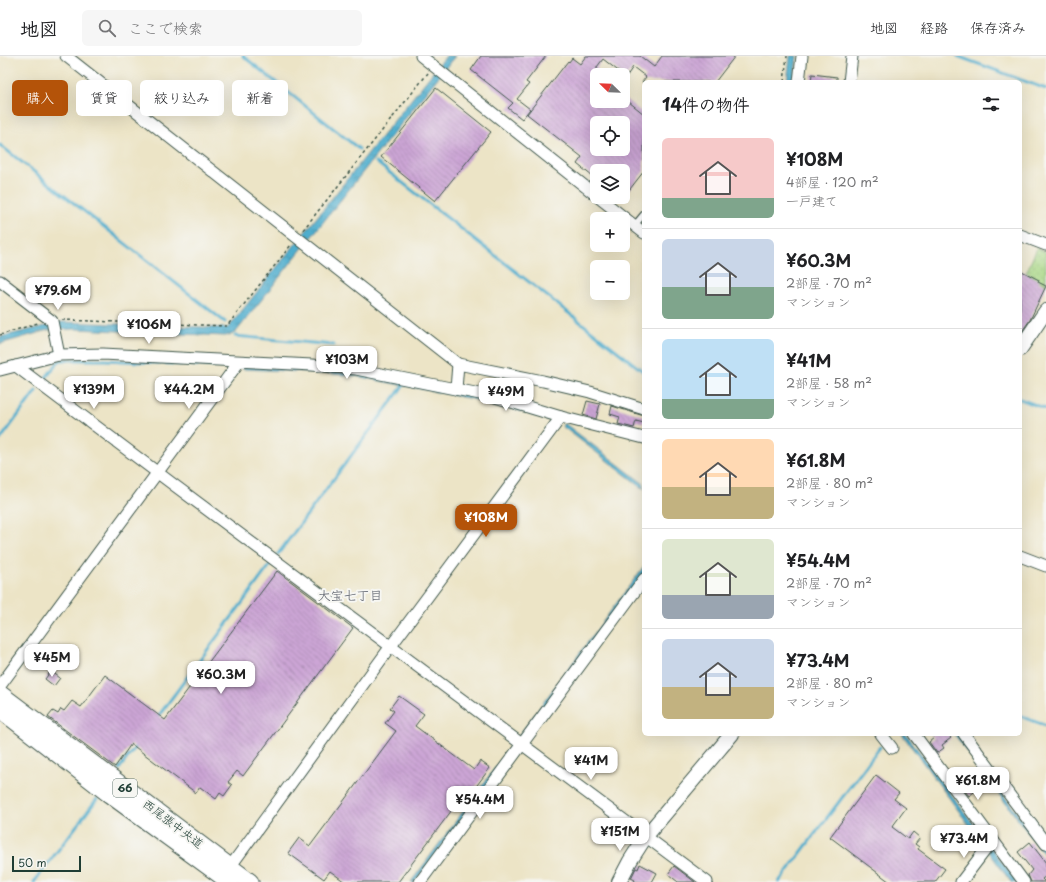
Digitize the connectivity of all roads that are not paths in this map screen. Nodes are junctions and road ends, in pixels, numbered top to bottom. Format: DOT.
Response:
graph roads {
  1 [pos="66,56"];
  2 [pos="421,56"];
  3 [pos="802,56"];
  4 [pos="852,56"];
  5 [pos="799,80"];
  6 [pos="849,80"];
  7 [pos="590,191"];
  8 [pos="607,204"];
  9 [pos="642,216"];
  10 [pos="634,226"];
  11 [pos="642,232"];
  12 [pos="1022,237"];
  13 [pos="1046,245"];
  14 [pos="0,281"];
  15 [pos="1046,311"];
  16 [pos="1022,346"];
  17 [pos="58,355"];
  18 [pos="239,362"];
  19 [pos="458,364"];
  20 [pos="16,366"];
  21 [pos="0,370"];
  22 [pos="456,389"];
  23 [pos="642,408"];
  24 [pos="561,417"];
  25 [pos="642,437"];
  26 [pos="157,472"];
  27 [pos="1022,557"];
  28 [pos="1046,566"];
  29 [pos="642,582"];
  30 [pos="391,646"];
  31 [pos="0,686"];
  32 [pos="0,694"];
  33 [pos="0,709"];
  34 [pos="730,736"];
  35 [pos="883,736"];
  36 [pos="915,736"];
  37 [pos="965,736"];
  38 [pos="519,741"];
  39 [pos="892,748"];
  40 [pos="646,836"];
  41 [pos="1046,844"];
  42 [pos="989,845"];
  43 [pos="225,877"];
  44 [pos="250,882"];
  45 [pos="420,882"];
  46 [pos="619,882"];
  47 [pos="707,882"];
  48 [pos="961,882"];
  49 [pos="1024,882"];
  1 -- 19 [label="street"];
  2 -- 7 [label="street"];
  3 -- 5 [label="street"];
  4 -- 6 [label="street"];
  8 -- 10 [label="street"];
  9 -- 10 [label="lane"];
  10 -- 11 [label="street"];
  12 -- 13 [label="street"];
  14 -- 17 [label="street"];
  15 -- 16 [label="street"];
  17 -- 18 [label="street"];
  17 -- 20 [label="street"];
  18 -- 22 [label="street"];
  18 -- 26 [label="street"];
  19 -- 22 [label="street"];
  19 -- 23 [label="street"];
  20 -- 21 [label="street"];
  20 -- 26 [label="street"];
  22 -- 24 [label="street"];
  24 -- 25 [label="street"];
  24 -- 30 [label="street"];
  26 -- 30 [label="street"];
  26 -- 31 [label="street"];
  27 -- 28 [label="street"];
  29 -- 38 [label="street"];
  30 -- 38 [label="street"];
  30 -- 43 [label="street"];
  32 -- 43 [label="main road, 西尾張中央道 / 66"];
  33 -- 43 [label="main road, 西尾張中央道 / 66"];
  34 -- 40 [label="street"];
  35 -- 39 [label="street"];
  36 -- 42 [label="street"];
  37 -- 41 [label="street"];
  38 -- 40 [label="street"];
  38 -- 45 [label="street"];
  40 -- 46 [label="street"];
  40 -- 47 [label="street"];
  42 -- 48 [label="street"];
  42 -- 49 [label="street"];
  43 -- 44 [label="main road, 西尾張中央道 / 66"];
}
